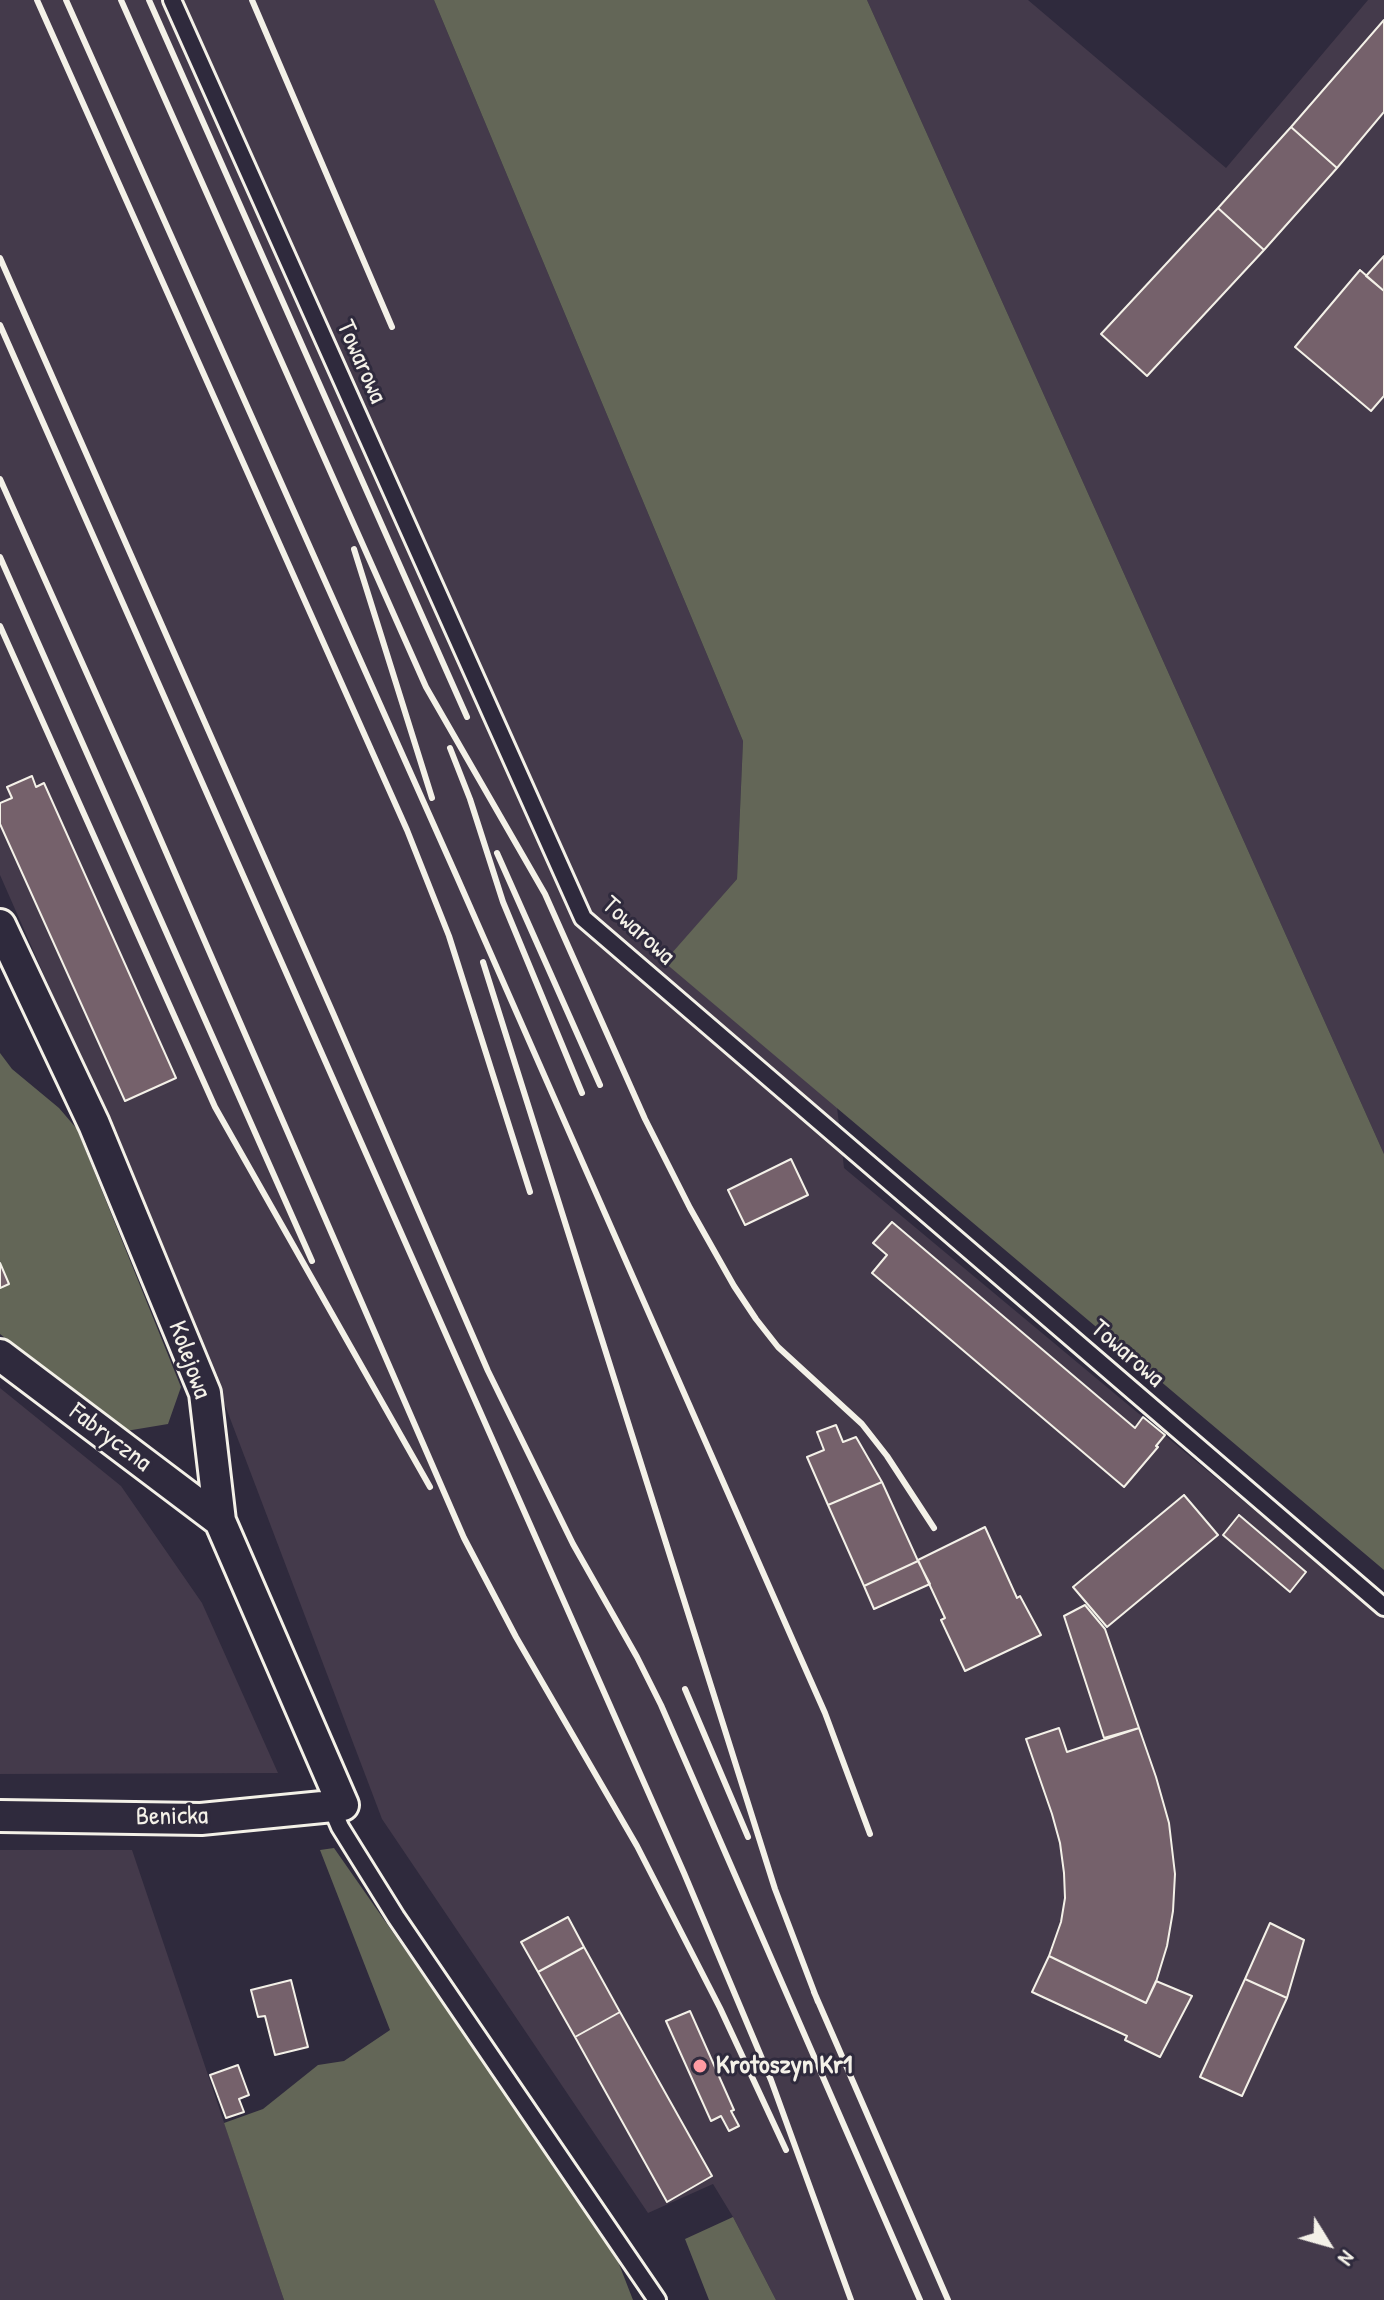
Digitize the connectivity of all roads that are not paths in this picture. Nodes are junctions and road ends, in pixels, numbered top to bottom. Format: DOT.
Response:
graph roads {
  1 [pos="172,0"];
  2 [pos="0,925"];
  3 [pos="0,1355"];
  4 [pos="220,1521"];
  5 [pos="1384,1607"];
  6 [pos="337,1806"];
  7 [pos="0,1816"];
  8 [pos="657,2300"];
  1 -- 5 [label="lane, Towarowa"];
  2 -- 4 [label="street, Kolejowa"];
  3 -- 4 [label="street, Fabryczna"];
  4 -- 6 [label="street, Kolejowa"];
  6 -- 7 [label="street, Benicka"];
  6 -- 8 [label="lane"];
}
